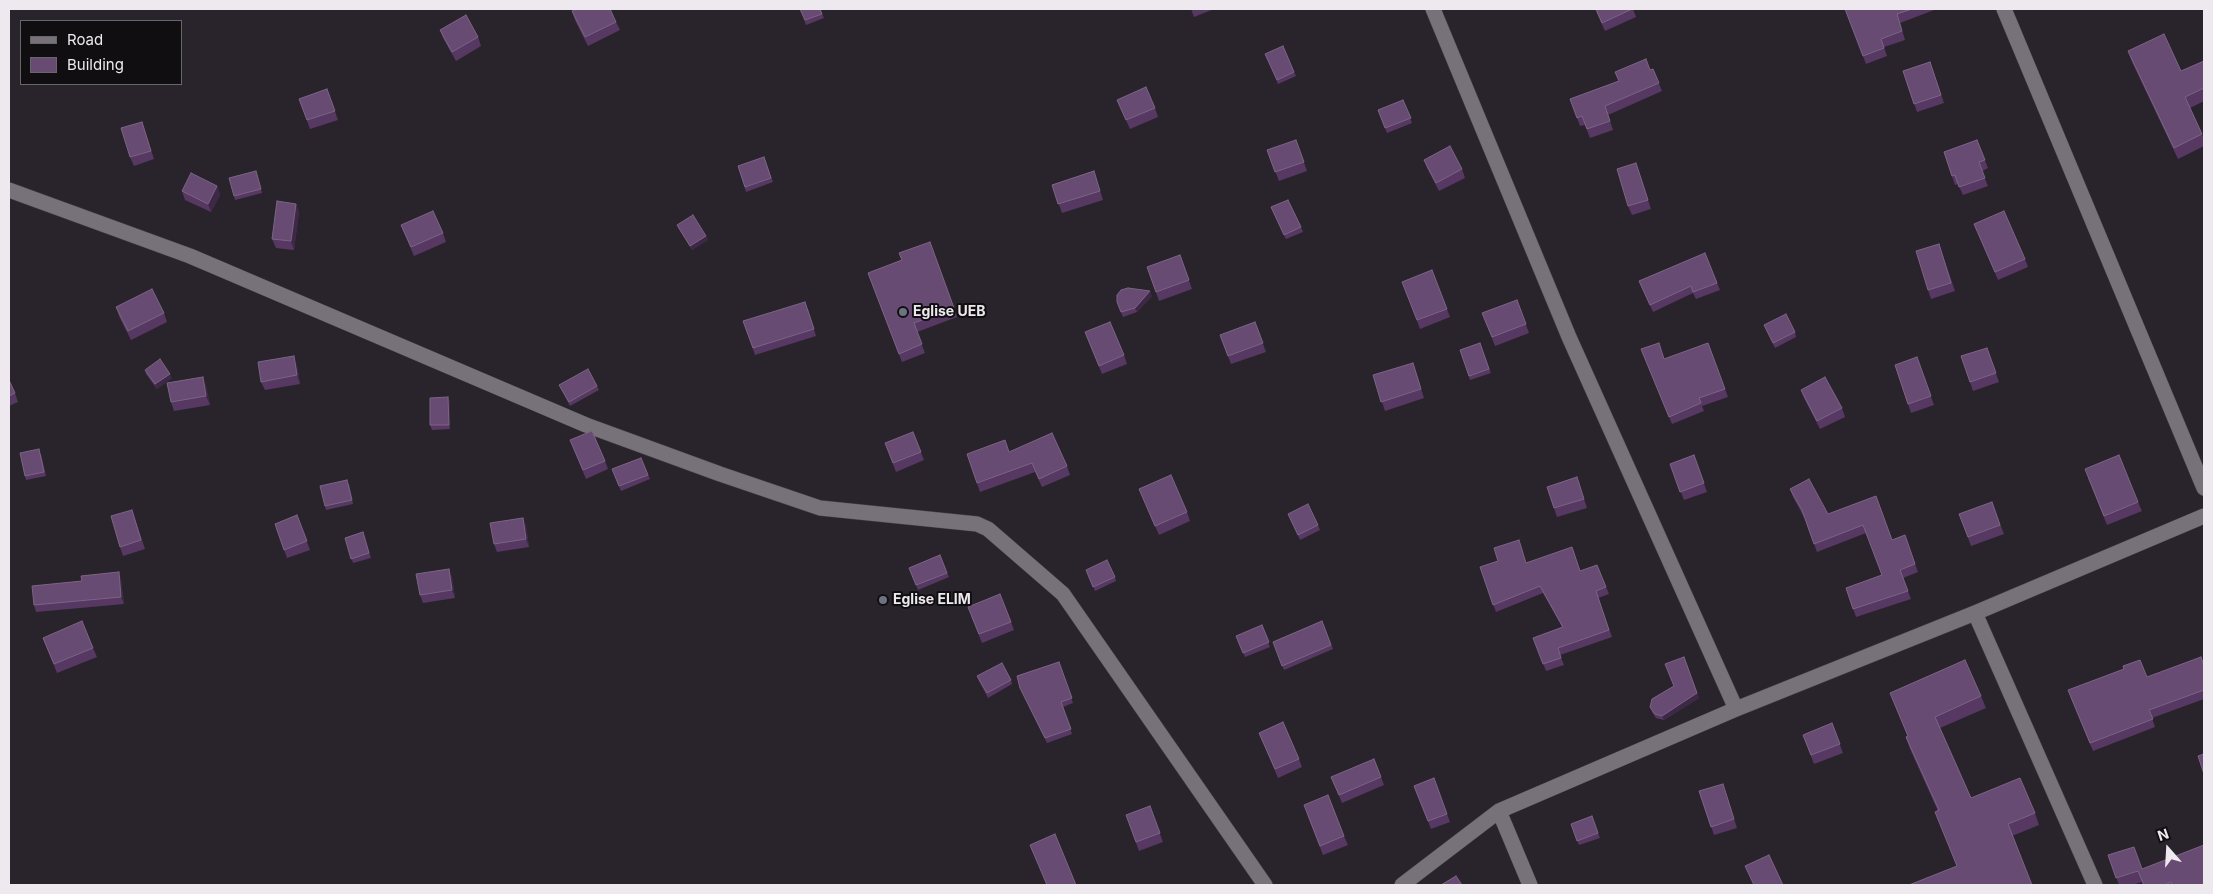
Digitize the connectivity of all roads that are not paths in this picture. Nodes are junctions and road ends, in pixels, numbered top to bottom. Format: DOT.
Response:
graph roads {
  1 [pos="1433,9"];
  2 [pos="2004,9"];
  3 [pos="9,190"];
  4 [pos="2204,488"];
  5 [pos="2204,516"];
  6 [pos="1975,613"];
  7 [pos="1736,709"];
  8 [pos="1500,811"];
  9 [pos="1265,885"];
  10 [pos="1402,885"];
  11 [pos="1530,885"];
  12 [pos="2095,885"];
  1 -- 7 [label="street"];
  2 -- 4 [label="street"];
  3 -- 9 [label="street"];
  5 -- 6 [label="street"];
  6 -- 7 [label="street"];
  6 -- 12 [label="street"];
  7 -- 8 [label="street"];
  8 -- 10 [label="street"];
  8 -- 11 [label="street"];
}
